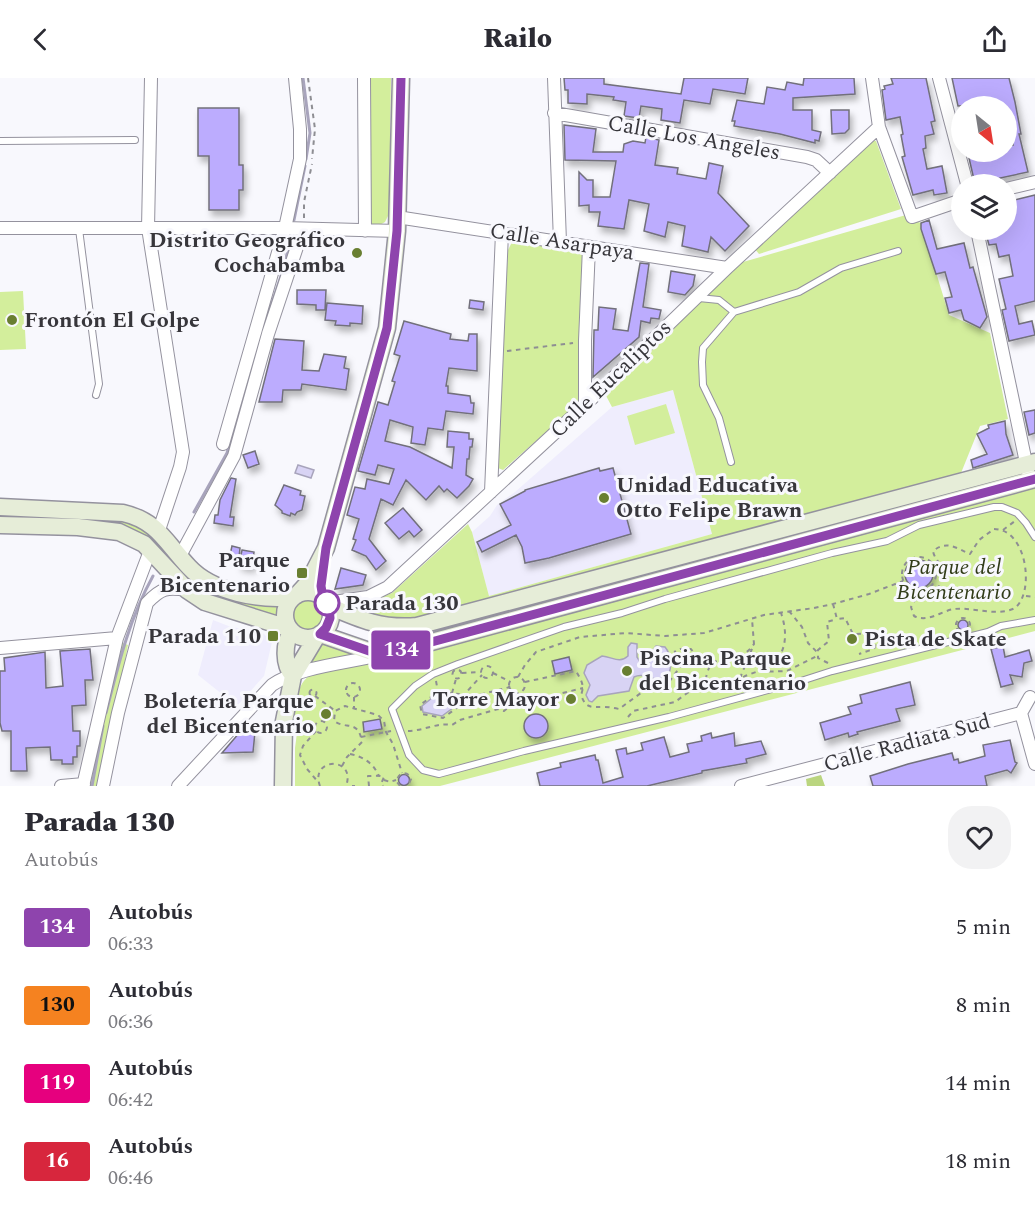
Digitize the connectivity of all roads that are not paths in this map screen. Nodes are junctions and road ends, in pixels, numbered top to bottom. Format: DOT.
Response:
graph roads {
  1 [pos="151,78"];
  2 [pos="295,78"];
  3 [pos="364,78"];
  4 [pos="401,78"];
  5 [pos="554,78"];
  6 [pos="872,78"];
  7 [pos="939,78"];
  8 [pos="554,113"];
  9 [pos="879,127"];
  10 [pos="135,140"];
  11 [pos="0,141"];
  12 [pos="830,173"];
  13 [pos="963,174"];
  14 [pos="1035,182"];
  15 [pos="1017,186"];
  16 [pos="951,204"];
  17 [pos="397,224"];
  18 [pos="0,228"];
  19 [pos="148,228"];
  20 [pos="285,228"];
  21 [pos="303,228"];
  22 [pos="79,229"];
  23 [pos="365,231"];
  24 [pos="502,233"];
  25 [pos="979,240"];
  26 [pos="560,242"];
  27 [pos="589,247"];
  28 [pos="898,251"];
  29 [pos="727,268"];
  30 [pos="696,298"];
  31 [pos="734,312"];
  32 [pos="96,395"];
  33 [pos="585,405"];
  34 [pos="223,444"];
  35 [pos="731,462"];
  36 [pos="1031,463"];
  37 [pos="1033,480"];
  38 [pos="491,492"];
  39 [pos="0,507"];
  40 [pos="0,525"];
  41 [pos="159,530"];
  42 [pos="1035,537"];
  43 [pos="326,548"];
  44 [pos="150,551"];
  45 [pos="180,556"];
  46 [pos="187,590"];
  47 [pos="295,596"];
  48 [pos="326,602"];
  49 [pos="1035,620"];
  50 [pos="290,629"];
  51 [pos="318,635"];
  52 [pos="117,638"];
  53 [pos="0,648"];
  54 [pos="387,654"];
  55 [pos="293,675"];
  56 [pos="1030,697"];
  57 [pos="1021,713"];
  58 [pos="1035,764"];
  59 [pos="83,785"];
  60 [pos="61,786"];
  61 [pos="104,786"];
  62 [pos="178,786"];
  63 [pos="283,786"];
  64 [pos="741,786"];
  1 -- 19 [label="street"];
  2 -- 20 [label="street"];
  3 -- 23 [label="street"];
  4 -- 17 [label="main road"];
  5 -- 8 [label="street"];
  6 -- 9 [label="street"];
  7 -- 13 [label="street"];
  8 -- 12 [label="street, Calle Los Angeles"];
  8 -- 26 [label="street"];
  9 -- 12 [label="street, Calle Eucaliptos"];
  9 -- 16 [label="street"];
  10 -- 11 [label="lane"];
  12 -- 29 [label="street, Calle Eucaliptos"];
  14 -- 15 [label="street"];
  17 -- 23 [label="street, Calle Asarpaya"];
  17 -- 24 [label="street, Calle Asarpaya"];
  17 -- 43 [label="main road"];
  18 -- 22 [label="street, Calle Asarpaya"];
  19 -- 20 [label="street, Calle Asarpaya"];
  19 -- 22 [label="street, Calle Asarpaya"];
  19 -- 41 [label="street"];
  20 -- 21 [label="street, Calle Asarpaya"];
  20 -- 34 [label="street"];
  21 -- 23 [label="street, Calle Asarpaya"];
  21 -- 45 [label="street"];
  22 -- 32 [label="lane"];
  24 -- 26 [label="street, Calle Asarpaya"];
  24 -- 38 [label="street"];
  25 -- 36 [label="street"];
  26 -- 27 [label="street, Calle Asarpaya"];
  27 -- 29 [label="street, Calle Asarpaya"];
  27 -- 33 [label="street"];
  28 -- 31 [label="lane"];
  29 -- 30 [label="street, Calle Eucaliptos"];
  30 -- 31 [label="lane"];
  30 -- 33 [label="street, Calle Eucaliptos"];
  31 -- 35 [label="lane"];
  33 -- 38 [label="street, Calle Eucaliptos"];
  36 -- 37 [label="street"];
  36 -- 48 [label="main road"];
  37 -- 54 [label="main road"];
  38 -- 48 [label="street, Calle Eucaliptos"];
  39 -- 41 [label="main road"];
  40 -- 44 [label="main road"];
  41 -- 45 [label="main road"];
  42 -- 49 [label="lane"];
  43 -- 47 [label="main road"];
  43 -- 48 [label="main road"];
  44 -- 46 [label="main road"];
  44 -- 52 [label="street"];
  45 -- 47 [label="main road"];
  46 -- 50 [label="main road"];
  46 -- 61 [label="street"];
  47 -- 48 [label="main road"];
  47 -- 50 [label="main road"];
  48 -- 51 [label="main road"];
  50 -- 51 [label="main road"];
  50 -- 55 [label="main road"];
  51 -- 54 [label="main road"];
  51 -- 55 [label="main road"];
  52 -- 53 [label="street"];
  52 -- 59 [label="street"];
  54 -- 55 [label="street"];
  55 -- 62 [label="street"];
  55 -- 63 [label="main road"];
  56 -- 57 [label="street, Calle Radiata Sud"];
  57 -- 58 [label="street"];
  57 -- 64 [label="street, Calle Radiata Sud"];
  59 -- 60 [label="street"];
}
